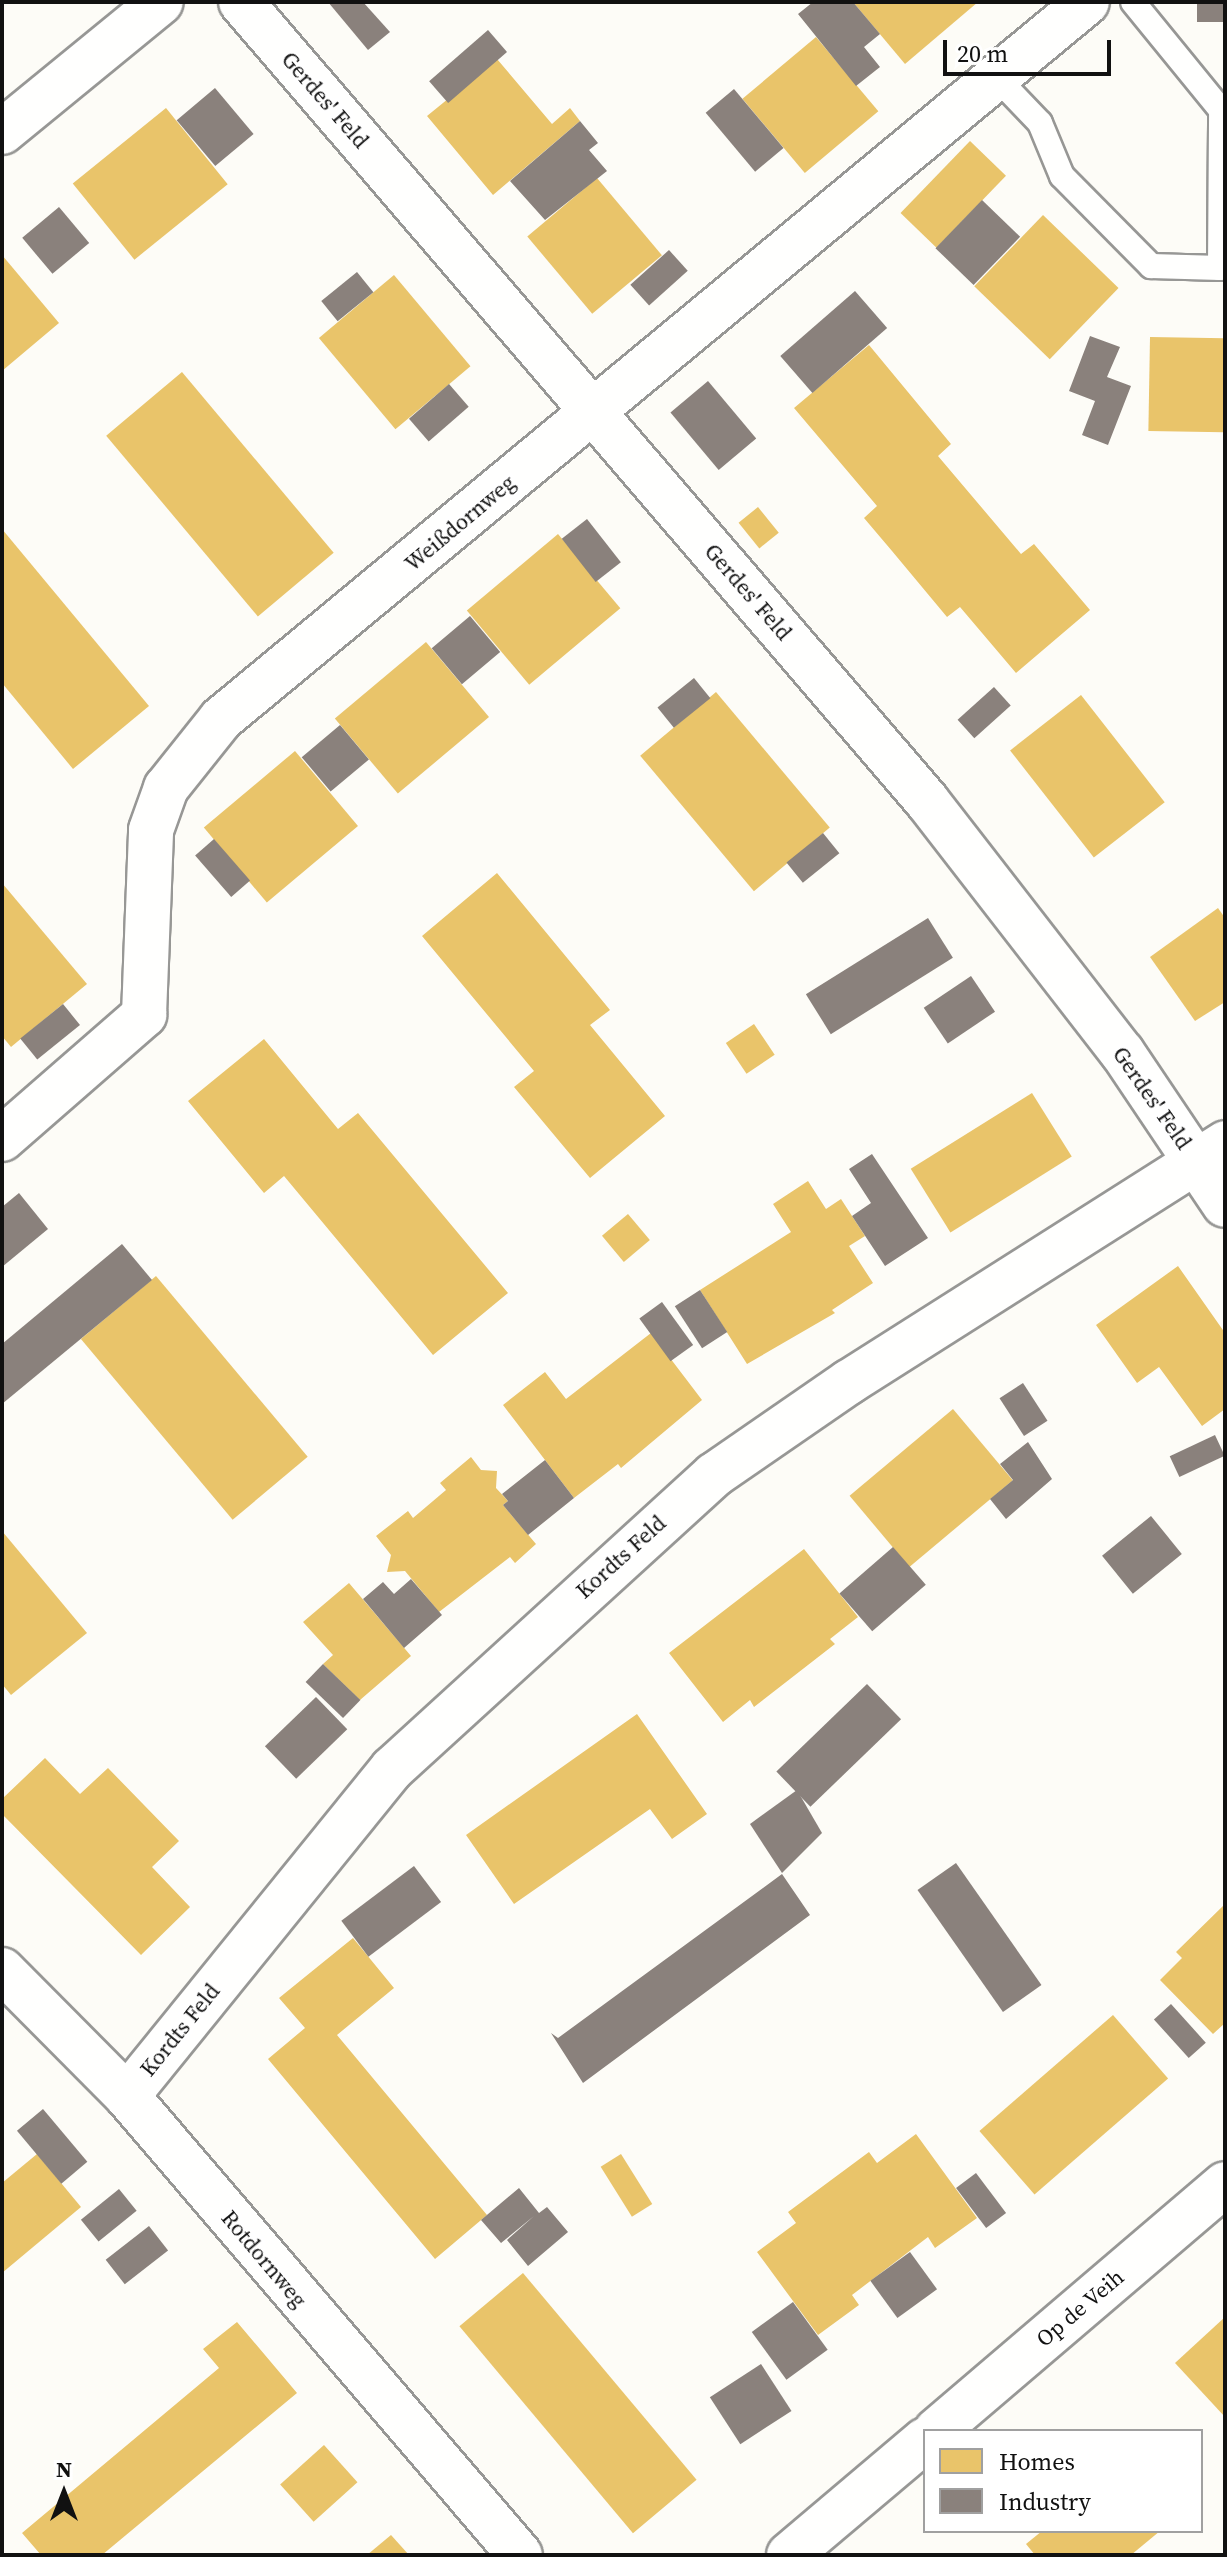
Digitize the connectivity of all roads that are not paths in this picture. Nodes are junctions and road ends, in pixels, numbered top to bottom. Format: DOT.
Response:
graph roads {
  1 [pos="161,2"];
  2 [pos="241,2"];
  3 [pos="1087,2"];
  4 [pos="1133,2"];
  5 [pos="997,78"];
  6 [pos="2,132"];
  7 [pos="594,413"];
  8 [pos="2,1139"];
  9 [pos="1211,1153"];
  10 [pos="1225,1205"];
  11 [pos="4,1977"];
  12 [pos="127,2096"];
  13 [pos="1225,2184"];
  14 [pos="938,2429"];
  15 [pos="923,2442"];
  16 [pos="520,2555"];
  17 [pos="789,2555"];
  1 -- 6 [label="street"];
  2 -- 7 [label="street, Gerdes' Feld"];
  3 -- 5 [label="street, Weißdornweg"];
  4 -- 5 [label="lane"];
  5 -- 7 [label="street, Weißdornweg"];
  7 -- 8 [label="street, Weißdornweg"];
  7 -- 9 [label="street, Gerdes' Feld"];
  9 -- 10 [label="street, Gerdes' Feld"];
  9 -- 12 [label="street, Kordts Feld"];
  11 -- 12 [label="street, Rotdornweg"];
  12 -- 16 [label="street, Rotdornweg"];
  13 -- 14 [label="street, Op de Veih"];
  15 -- 17 [label="street"];
}
